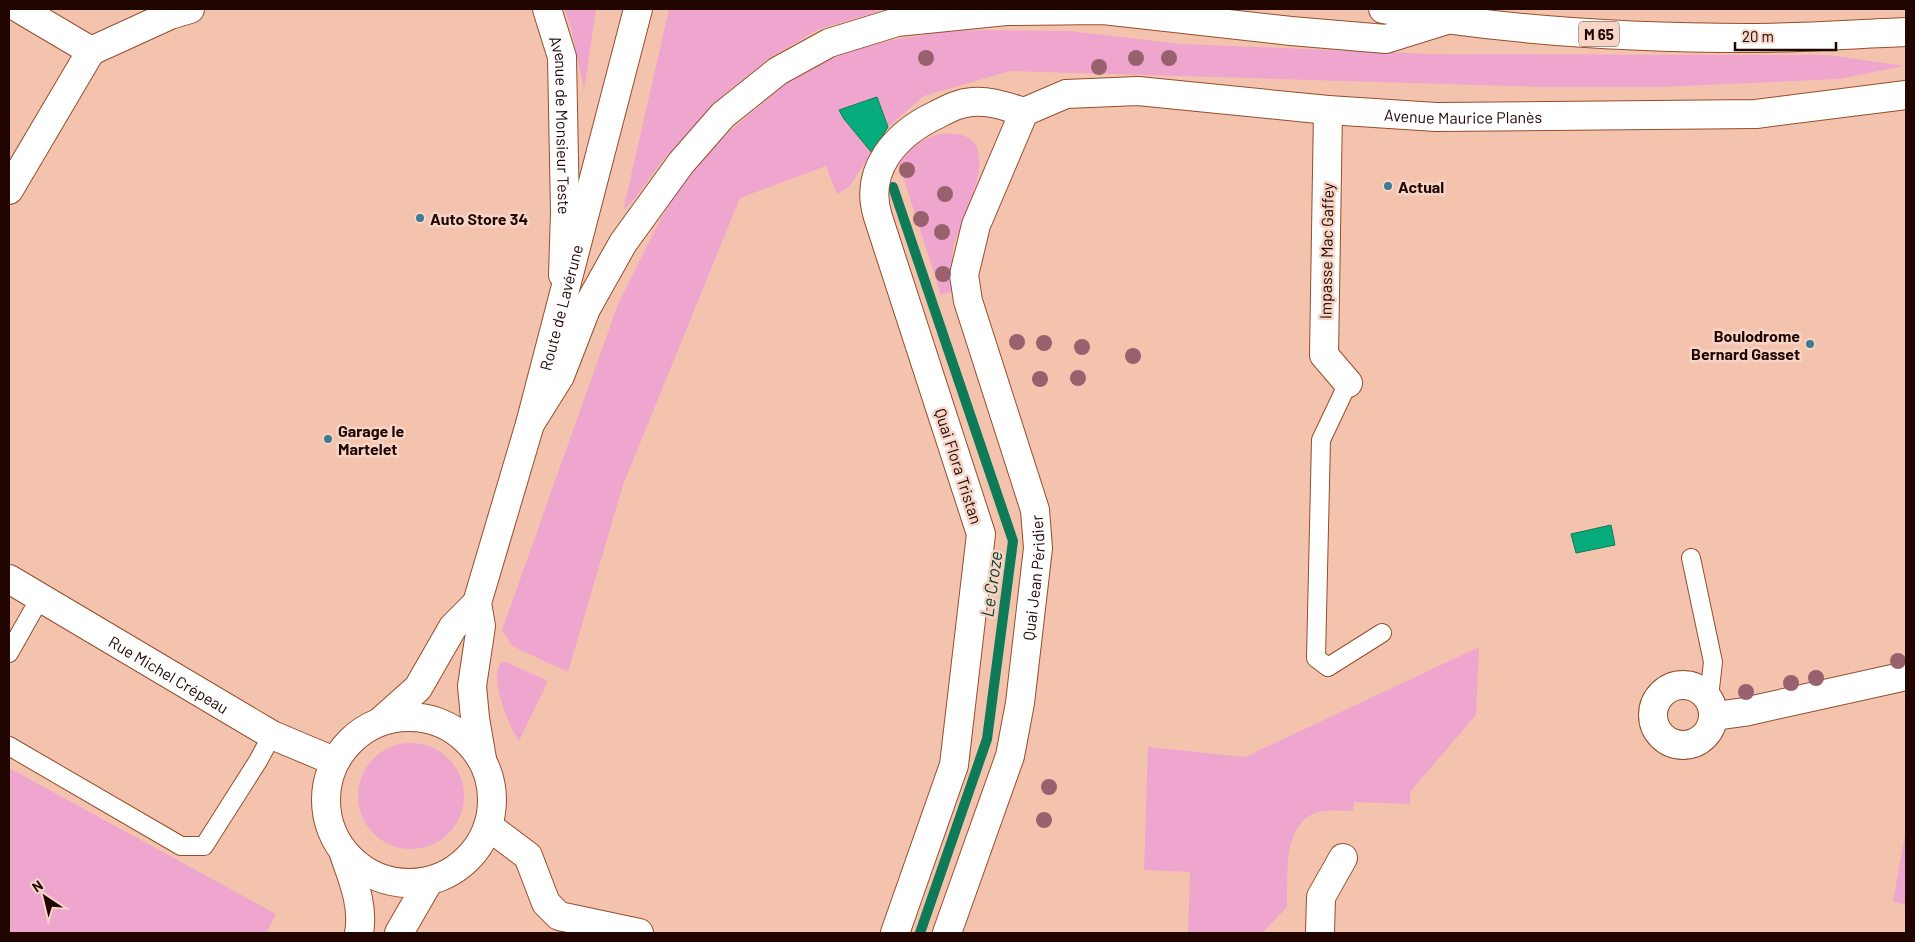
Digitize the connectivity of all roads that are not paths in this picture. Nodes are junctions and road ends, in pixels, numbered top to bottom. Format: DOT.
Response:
graph roads {
  1 [pos="20,9"];
  2 [pos="190,9"];
  3 [pos="547,9"];
  4 [pos="638,9"];
  5 [pos="1383,9"];
  6 [pos="1002,10"];
  7 [pos="1447,20"];
  8 [pos="1906,32"];
  9 [pos="90,51"];
  10 [pos="1906,95"];
  11 [pos="1328,110"];
  12 [pos="1024,112"];
  13 [pos="9,190"];
  14 [pos="562,301"];
  15 [pos="1348,383"];
  16 [pos="530,424"];
  17 [pos="1691,558"];
  18 [pos="9,579"];
  19 [pos="40,598"];
  20 [pos="477,604"];
  21 [pos="1382,633"];
  22 [pos="9,653"];
  23 [pos="1906,676"];
  24 [pos="1712,707"];
  25 [pos="381,721"];
  26 [pos="272,735"];
  27 [pos="9,746"];
  28 [pos="482,760"];
  29 [pos="334,761"];
  30 [pos="488,826"];
  31 [pos="344,852"];
  32 [pos="1343,858"];
  33 [pos="429,881"];
  34 [pos="359,933"];
  35 [pos="399,933"];
  36 [pos="639,933"];
  37 [pos="895,933"];
  38 [pos="947,933"];
  39 [pos="1320,933"];
  1 -- 9 [label="street"];
  2 -- 9 [label="street"];
  3 -- 14 [label="street, Avenue de Monsieur Teste"];
  4 -- 14 [label="street, Route de Lavérune"];
  5 -- 7 [label="street, M 65"];
  6 -- 7 [label="street, M 65"];
  6 -- 16 [label="street, M 65"];
  7 -- 8 [label="street, M 65"];
  9 -- 13 [label="street"];
  10 -- 11 [label="street, Avenue Maurice Planès"];
  11 -- 12 [label="street, Avenue Maurice Planès"];
  11 -- 15 [label="street, Impasse Mac Gaffey"];
  12 -- 37 [label="street, Quai Flora Tristan"];
  12 -- 38 [label="street, Quai Jean Péridier"];
  14 -- 16 [label="street, Route de Lavérune"];
  15 -- 21 [label="lane"];
  16 -- 20 [label="street, Route de Lavérune"];
  17 -- 24 [label="lane"];
  18 -- 19 [label="street, Rue Michel Crépeau"];
  19 -- 22 [label="lane"];
  19 -- 26 [label="street, Rue Michel Crépeau"];
  20 -- 25 [label="street, Route de Lavérune"];
  20 -- 28 [label="street, Route de Lavérune"];
  23 -- 24 [label="street"];
  25 -- 28 [label="street"];
  25 -- 29 [label="street"];
  26 -- 27 [label="lane"];
  26 -- 29 [label="street, Rue Michel Crépeau"];
  28 -- 30 [label="street"];
  29 -- 31 [label="street"];
  30 -- 33 [label="street"];
  30 -- 36 [label="street"];
  31 -- 33 [label="street"];
  31 -- 34 [label="street"];
  32 -- 39 [label="street"];
  33 -- 35 [label="street"];
}
